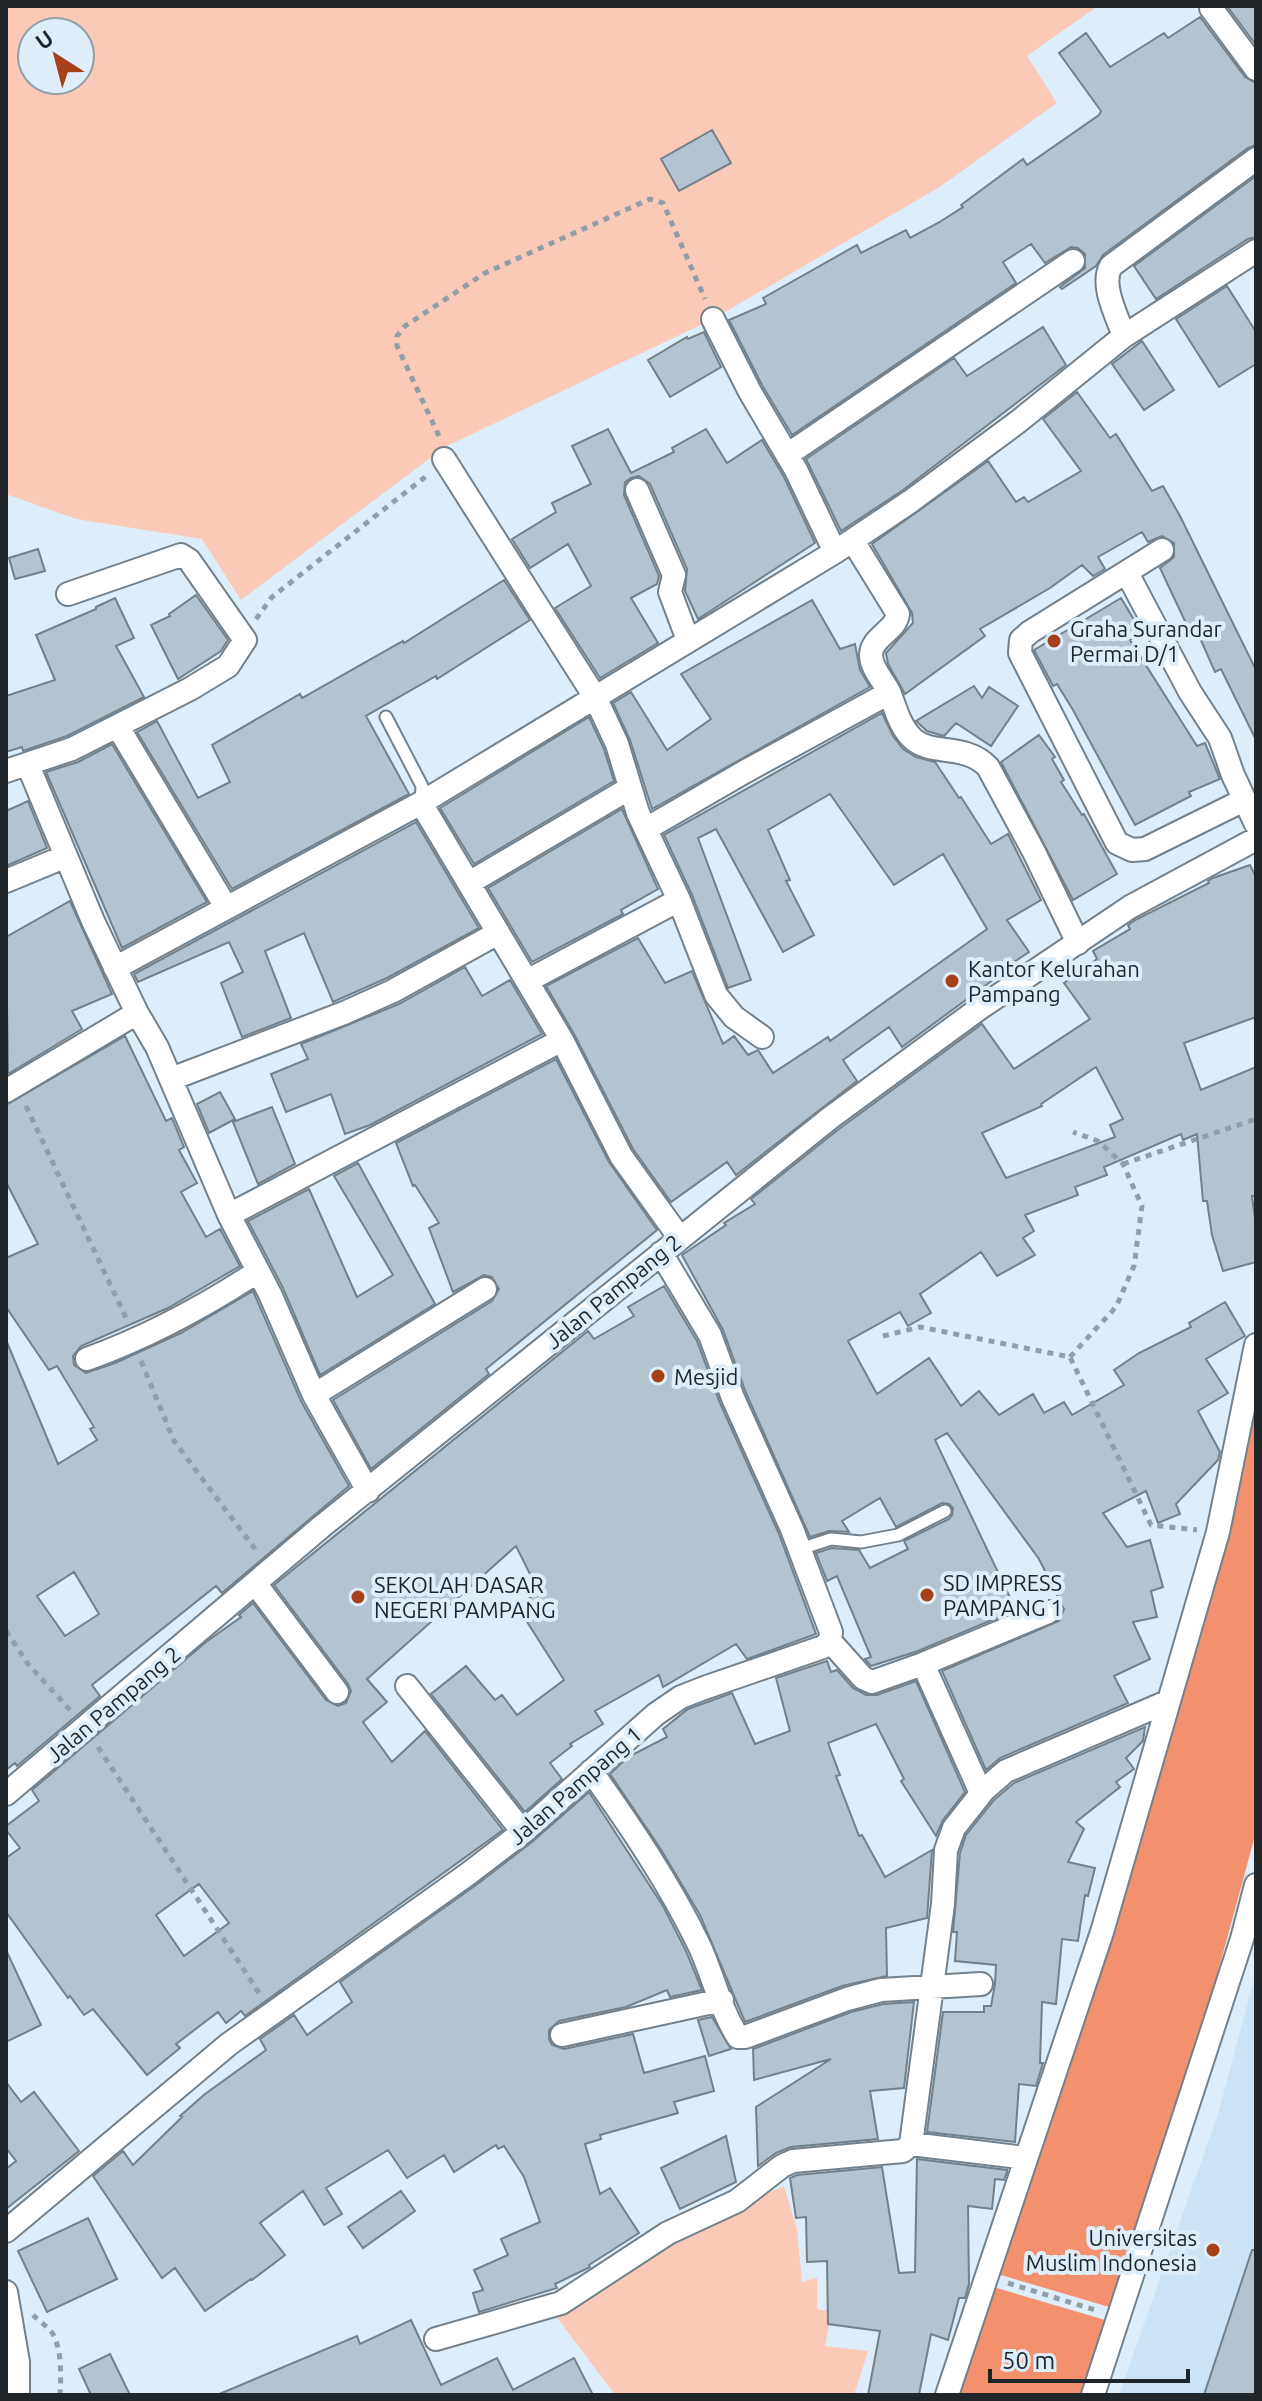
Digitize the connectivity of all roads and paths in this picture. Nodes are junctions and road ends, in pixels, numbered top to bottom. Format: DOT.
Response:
graph roads {
  1 [pos="1211,8"];
  2 [pos="1256,69"];
  3 [pos="1256,159"];
  4 [pos="1256,251"];
  5 [pos="1073,261"];
  6 [pos="713,319"];
  7 [pos="1124,336"];
  8 [pos="787,455"];
  9 [pos="444,459"];
  10 [pos="637,490"];
  11 [pos="844,546"];
  12 [pos="1162,550"];
  13 [pos="1127,573"];
  14 [pos="68,594"];
  15 [pos="258,615"];
  16 [pos="688,640"];
  17 [pos="889,693"];
  18 [pos="595,697"];
  19 [pos="386,717"];
  20 [pos="118,727"];
  21 [pos="17,768"];
  22 [pos="630,788"];
  23 [pos="1244,800"];
  24 [pos="421,803"];
  25 [pos="1256,824"];
  26 [pos="646,829"];
  27 [pos="1256,839"];
  28 [pos="64,857"];
  29 [pos="6,881"];
  30 [pos="469,883"];
  31 [pos="679,900"];
  32 [pos="226,907"];
  33 [pos="498,933"];
  34 [pos="1078,943"];
  35 [pos="115,968"];
  36 [pos="527,981"];
  37 [pos="137,1013"];
  38 [pos="762,1037"];
  39 [pos="562,1040"];
  40 [pos="171,1079"];
  41 [pos="7,1088"];
  42 [pos="1256,1119"];
  43 [pos="1073,1132"];
  44 [pos="1123,1164"];
  45 [pos="229,1215"];
  46 [pos="679,1237"];
  47 [pos="661,1253"];
  48 [pos="257,1272"];
  49 [pos="485,1289"];
  50 [pos="883,1336"];
  51 [pos="1256,1345"];
  52 [pos="1070,1357"];
  53 [pos="87,1359"];
  54 [pos="314,1395"];
  55 [pos="368,1491"];
  56 [pos="945,1511"];
  57 [pos="1218,1532"];
  58 [pos="800,1549"];
  59 [pos="255,1583"];
  60 [pos="1048,1612"];
  61 [pos="6,1631"];
  62 [pos="830,1641"];
  63 [pos="923,1664"];
  64 [pos="407,1686"];
  65 [pos="337,1692"];
  66 [pos="1167,1702"];
  67 [pos="86,1728"];
  68 [pos="591,1771"];
  69 [pos="981,1793"];
  70 [pos="6,1794"];
  71 [pos="523,1832"];
  72 [pos="1256,1885"];
  73 [pos="981,1984"];
  74 [pos="932,1986"];
  75 [pos="722,2000"];
  76 [pos="272,2014"];
  77 [pos="562,2035"];
  78 [pos="911,2144"];
  79 [pos="1026,2158"];
  80 [pos="6,2231"];
  81 [pos="986,2277"];
  82 [pos="6,2292"];
  83 [pos="29,2312"];
  84 [pos="1118,2317"];
  85 [pos="436,2339"];
  86 [pos="18,2395"];
  87 [pos="60,2395"];
  88 [pos="947,2395"];
  89 [pos="1093,2395"];
  1 -- 2 [label="street"];
  3 -- 7 [label="street"];
  4 -- 7 [label="street"];
  5 -- 8 [label="street"];
  6 -- 8 [label="street"];
  6 -- 9 [label="path"];
  7 -- 11 [label="street"];
  8 -- 11 [label="street"];
  9 -- 15 [label="path"];
  9 -- 18 [label="street"];
  10 -- 16 [label="street"];
  11 -- 16 [label="street"];
  11 -- 17 [label="street"];
  12 -- 13 [label="street"];
  13 -- 23 [label="street"];
  13 -- 23 [label="street"];
  14 -- 20 [label="street"];
  16 -- 18 [label="street"];
  17 -- 26 [label="street"];
  17 -- 34 [label="street"];
  18 -- 22 [label="street"];
  18 -- 24 [label="street"];
  19 -- 24 [label="lane"];
  20 -- 21 [label="street"];
  20 -- 32 [label="street"];
  21 -- 28 [label="street"];
  22 -- 26 [label="street"];
  22 -- 30 [label="street"];
  23 -- 25 [label="street"];
  24 -- 30 [label="street"];
  24 -- 32 [label="street"];
  26 -- 31 [label="street"];
  27 -- 34 [label="street, Jalan Pampang 2"];
  28 -- 29 [label="street"];
  28 -- 35 [label="street"];
  30 -- 33 [label="street"];
  31 -- 36 [label="street"];
  31 -- 38 [label="street"];
  32 -- 35 [label="street"];
  33 -- 36 [label="street"];
  33 -- 40 [label="street"];
  34 -- 46 [label="street, Jalan Pampang 2"];
  35 -- 37 [label="street"];
  36 -- 39 [label="street"];
  37 -- 40 [label="street"];
  37 -- 41 [label="street"];
  39 -- 45 [label="street"];
  39 -- 46 [label="street"];
  40 -- 45 [label="street"];
  42 -- 44 [label="path"];
  43 -- 44 [label="path"];
  44 -- 52 [label="path"];
  45 -- 48 [label="street"];
  46 -- 47 [label="street, Jalan Pampang 2"];
  47 -- 55 [label="street, Jalan Pampang 2"];
  47 -- 58 [label="street"];
  48 -- 53 [label="street"];
  48 -- 54 [label="street"];
  49 -- 54 [label="street"];
  50 -- 52 [label="path"];
  51 -- 57 [label="street"];
  52 -- 57 [label="path"];
  54 -- 55 [label="street"];
  55 -- 59 [label="street, Jalan Pampang 2"];
  56 -- 58 [label="lane"];
  57 -- 66 [label="street"];
  58 -- 62 [label="street"];
  59 -- 65 [label="street"];
  59 -- 67 [label="street, Jalan Pampang 2"];
  60 -- 63 [label="street"];
  61 -- 67 [label="path"];
  62 -- 63 [label="street"];
  62 -- 68 [label="street, Jalan Pampang 1"];
  63 -- 69 [label="street"];
  64 -- 71 [label="street"];
  66 -- 69 [label="street"];
  66 -- 79 [label="street"];
  67 -- 70 [label="street, Jalan Pampang 2"];
  67 -- 76 [label="path"];
  68 -- 71 [label="street, Jalan Pampang 1"];
  68 -- 75 [label="street"];
  69 -- 74 [label="street"];
  71 -- 76 [label="street, Jalan Pampang 1"];
  72 -- 84 [label="street"];
  73 -- 74 [label="street"];
  74 -- 75 [label="street"];
  74 -- 78 [label="street"];
  75 -- 77 [label="street"];
  76 -- 80 [label="street, Jalan Pampang 1"];
  78 -- 79 [label="street"];
  78 -- 85 [label="street"];
  79 -- 81 [label="street"];
  81 -- 84 [label="path"];
  81 -- 88 [label="street"];
  82 -- 86 [label="street"];
  83 -- 87 [label="path"];
  84 -- 89 [label="street"];
}
